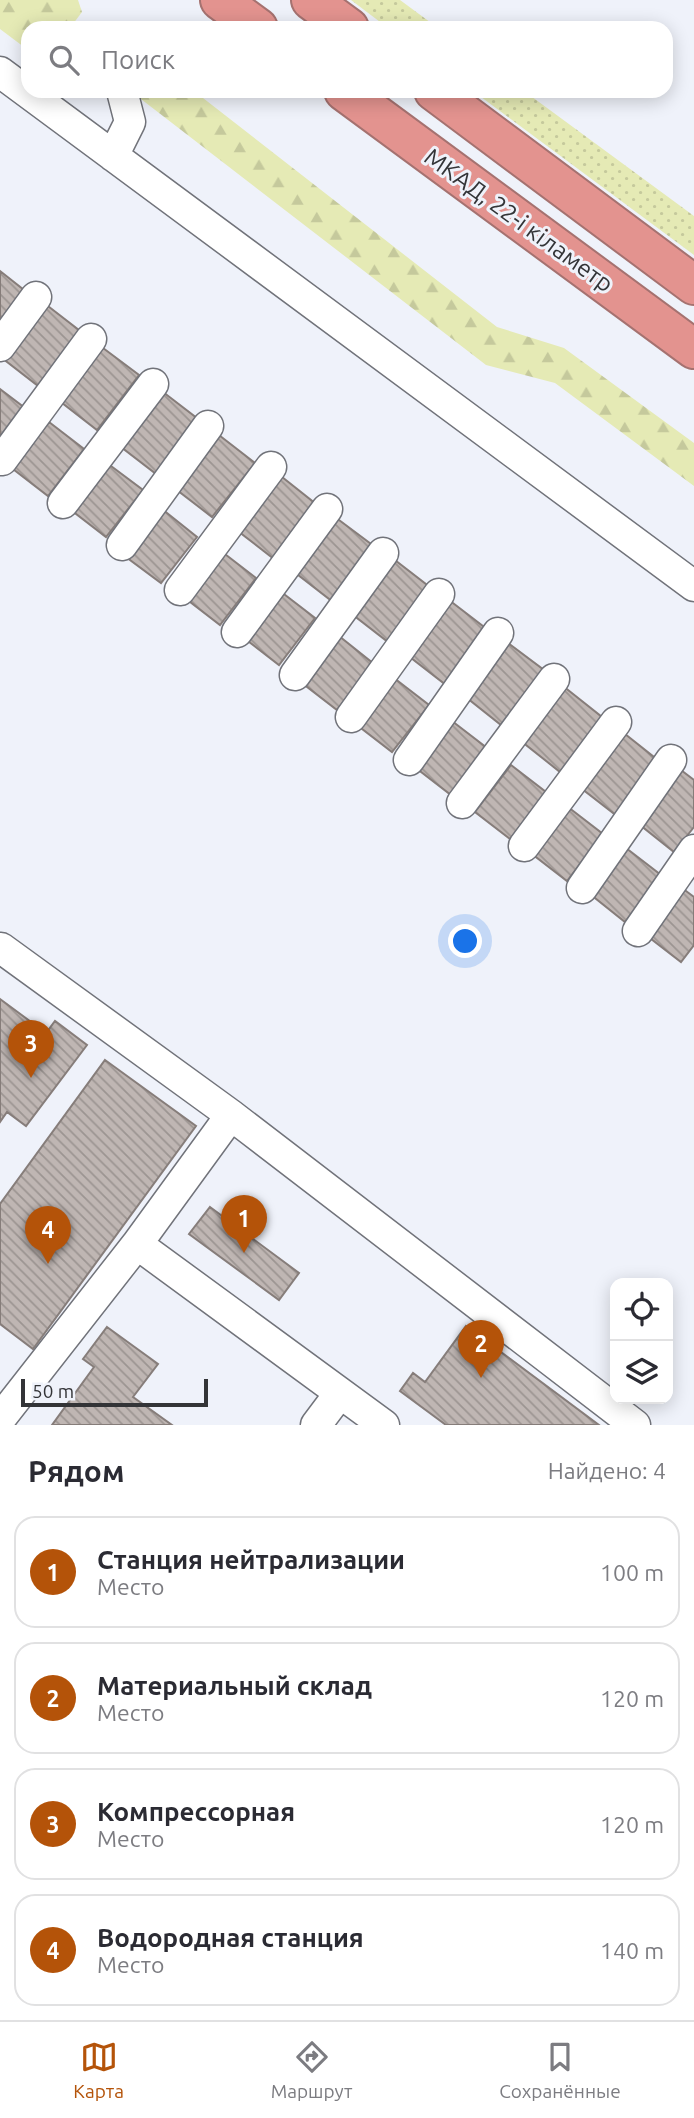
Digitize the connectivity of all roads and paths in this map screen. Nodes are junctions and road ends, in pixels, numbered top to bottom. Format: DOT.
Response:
graph roads {
  1 [pos="220,0"];
  2 [pos="311,0"];
  3 [pos="248,21"];
  4 [pos="340,21"];
  5 [pos="4,83"];
  6 [pos="21,94"];
  7 [pos="26,98"];
  8 [pos="124,98"];
  9 [pos="353,98"];
  10 [pos="442,98"];
  11 [pos="113,156"];
  12 [pos="694,285"];
  13 [pos="36,297"];
  14 [pos="91,340"];
  15 [pos="0,345"];
  16 [pos="694,349"];
  17 [pos="153,384"];
  18 [pos="208,426"];
  19 [pos="2,460"];
  20 [pos="271,467"];
  21 [pos="63,502"];
  22 [pos="327,509"];
  23 [pos="122,545"];
  24 [pos="383,553"];
  25 [pos="694,586"];
  26 [pos="180,590"];
  27 [pos="439,594"];
  28 [pos="237,632"];
  29 [pos="498,633"];
  30 [pos="295,675"];
  31 [pos="554,678"];
  32 [pos="351,717"];
  33 [pos="616,722"];
  34 [pos="409,760"];
  35 [pos="671,760"];
  36 [pos="462,803"];
  37 [pos="524,846"];
  38 [pos="694,850"];
  39 [pos="582,888"];
  40 [pos="638,931"];
  41 [pos="0,949"];
  42 [pos="230,1115"];
  43 [pos="137,1244"];
  44 [pos="340,1393"];
  45 [pos="0,1419"];
  46 [pos="316,1425"];
  47 [pos="384,1425"];
  48 [pos="635,1425"];
  1 -- 3 [label="highway"];
  2 -- 4 [label="highway"];
  5 -- 6 [label="street"];
  7 -- 11 [label="street"];
  8 -- 11 [label="street"];
  9 -- 16 [label="highway, МКАД, 22-і кіламетр"];
  10 -- 12 [label="highway, МКАД, 22-і кіламетр"];
  11 -- 25 [label="street"];
  13 -- 15 [label="street"];
  14 -- 19 [label="street"];
  17 -- 21 [label="street"];
  18 -- 23 [label="street"];
  20 -- 26 [label="street"];
  22 -- 28 [label="street"];
  24 -- 30 [label="street"];
  27 -- 32 [label="street"];
  29 -- 34 [label="street"];
  31 -- 36 [label="street"];
  33 -- 37 [label="street"];
  35 -- 39 [label="street"];
  38 -- 40 [label="street"];
  41 -- 42 [label="street"];
  42 -- 43 [label="street"];
  42 -- 48 [label="street"];
  43 -- 44 [label="street"];
  43 -- 45 [label="street"];
  44 -- 46 [label="street"];
  44 -- 47 [label="street"];
}
